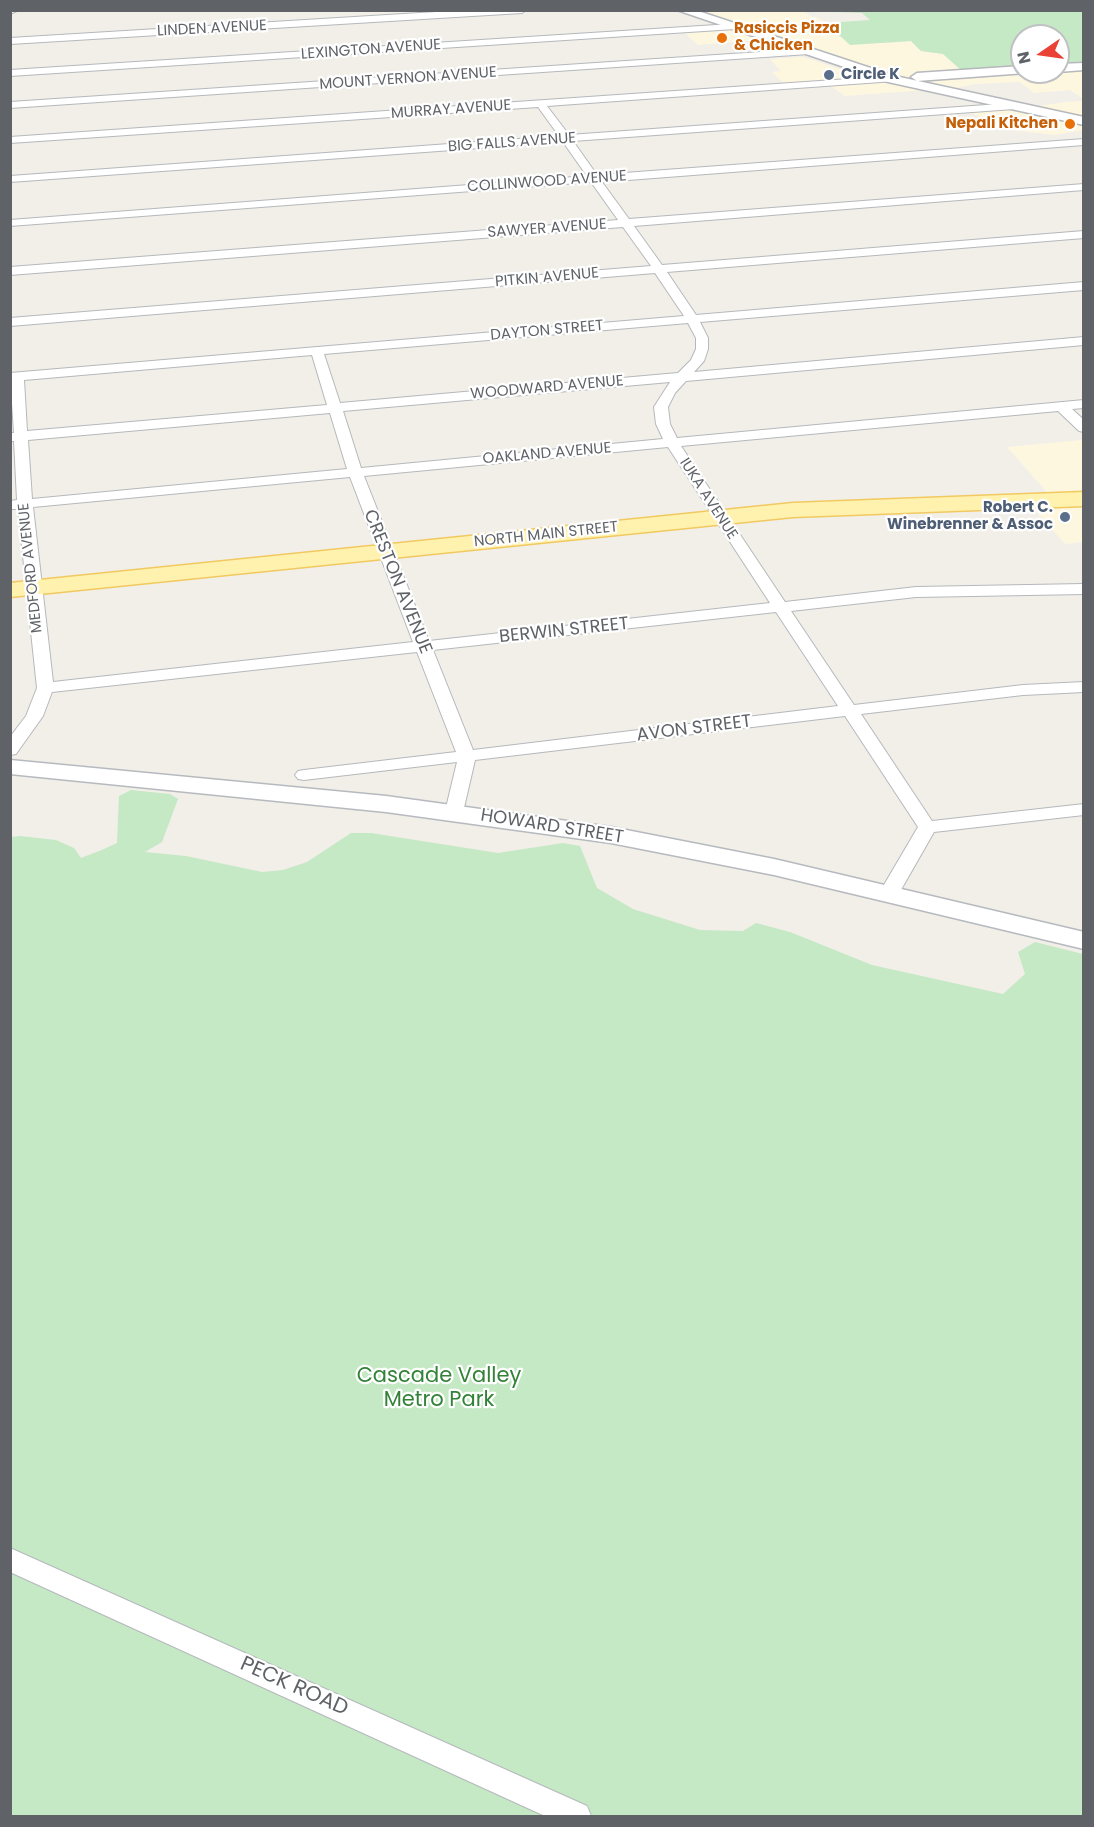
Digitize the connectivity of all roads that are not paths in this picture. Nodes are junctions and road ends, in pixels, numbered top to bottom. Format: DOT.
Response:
graph roads {
  1 [pos="337,10"];
  2 [pos="522,10"];
  3 [pos="682,10"];
  4 [pos="342,20"];
  5 [pos="732,27"];
  6 [pos="10,41"];
  7 [pos="806,52"];
  8 [pos="1010,71"];
  9 [pos="10,73"];
  10 [pos="892,79"];
  11 [pos="541,104"];
  12 [pos="10,105"];
  13 [pos="1014,106"];
  14 [pos="1083,121"];
  15 [pos="566,139"];
  16 [pos="10,140"];
  17 [pos="1083,142"];
  18 [pos="10,179"];
  19 [pos="594,179"];
  20 [pos="1083,187"];
  21 [pos="626,222"];
  22 [pos="10,223"];
  23 [pos="1083,234"];
  24 [pos="658,269"];
  25 [pos="10,271"];
  26 [pos="1083,286"];
  27 [pos="693,319"];
  28 [pos="10,322"];
  29 [pos="1083,341"];
  30 [pos="318,351"];
  31 [pos="683,376"];
  32 [pos="14,377"];
  33 [pos="1083,404"];
  34 [pos="333,407"];
  35 [pos="1062,407"];
  36 [pos="1083,428"];
  37 [pos="15,436"];
  38 [pos="672,442"];
  39 [pos="355,472"];
  40 [pos="1083,499"];
  41 [pos="18,505"];
  42 [pos="720,518"];
  43 [pos="386,552"];
  44 [pos="22,589"];
  45 [pos="1083,589"];
  46 [pos="779,607"];
  47 [pos="424,646"];
  48 [pos="1083,687"];
  49 [pos="45,688"];
  50 [pos="850,711"];
  51 [pos="10,750"];
  52 [pos="467,756"];
  53 [pos="10,767"];
  54 [pos="304,775"];
  55 [pos="1083,809"];
  56 [pos="454,812"];
  57 [pos="927,826"];
  58 [pos="888,895"];
  59 [pos="1083,941"];
  60 [pos="10,1559"];
  61 [pos="576,1816"];
  1 -- 4 [label="street"];
  2 -- 4 [label="street, LINDEN AVENUE"];
  3 -- 5 [label="street"];
  4 -- 6 [label="street, LINDEN AVENUE"];
  5 -- 7 [label="street"];
  5 -- 9 [label="street, LEXINGTON AVENUE"];
  7 -- 10 [label="street"];
  7 -- 12 [label="street, MOUNT VERNON AVENUE"];
  8 -- 10 [label="street"];
  10 -- 11 [label="street, MURRAY AVENUE"];
  10 -- 13 [label="street"];
  11 -- 15 [label="street, IUKA AVENUE"];
  11 -- 16 [label="street, MURRAY AVENUE"];
  13 -- 14 [label="street"];
  13 -- 15 [label="street, BIG FALLS AVENUE"];
  15 -- 18 [label="street, BIG FALLS AVENUE"];
  15 -- 19 [label="street, IUKA AVENUE"];
  17 -- 19 [label="street, COLLINWOOD AVENUE"];
  19 -- 21 [label="street, IUKA AVENUE"];
  19 -- 22 [label="street, COLLINWOOD AVENUE"];
  20 -- 21 [label="street, SAWYER AVENUE"];
  21 -- 24 [label="street, IUKA AVENUE"];
  21 -- 25 [label="street, SAWYER AVENUE"];
  23 -- 24 [label="street, PITKIN AVENUE"];
  24 -- 27 [label="street, IUKA AVENUE"];
  24 -- 28 [label="street, PITKIN AVENUE"];
  26 -- 27 [label="street, DAYTON STREET"];
  27 -- 30 [label="street, DAYTON STREET"];
  27 -- 31 [label="street, IUKA AVENUE"];
  29 -- 31 [label="street, WOODWARD AVENUE"];
  30 -- 32 [label="street, DAYTON STREET"];
  30 -- 34 [label="street, CRESTON AVENUE"];
  31 -- 34 [label="street, WOODWARD AVENUE"];
  31 -- 38 [label="street, IUKA AVENUE"];
  32 -- 37 [label="street, MEDFORD AVENUE"];
  33 -- 35 [label="street, OAKLAND AVENUE"];
  34 -- 37 [label="street, WOODWARD AVENUE"];
  34 -- 39 [label="street, CRESTON AVENUE"];
  35 -- 36 [label="street"];
  35 -- 38 [label="street, OAKLAND AVENUE"];
  37 -- 41 [label="street, MEDFORD AVENUE"];
  38 -- 39 [label="street, OAKLAND AVENUE"];
  38 -- 42 [label="street, IUKA AVENUE"];
  39 -- 41 [label="street, OAKLAND AVENUE"];
  39 -- 43 [label="street, CRESTON AVENUE"];
  40 -- 42 [label="main road, NORTH MAIN STREET"];
  41 -- 44 [label="street, MEDFORD AVENUE"];
  42 -- 43 [label="main road, NORTH MAIN STREET"];
  42 -- 46 [label="street, IUKA AVENUE"];
  43 -- 44 [label="main road, NORTH MAIN STREET"];
  43 -- 47 [label="street, CRESTON AVENUE"];
  44 -- 49 [label="street, MEDFORD AVENUE"];
  45 -- 46 [label="street, BERWIN STREET"];
  46 -- 47 [label="street, BERWIN STREET"];
  46 -- 50 [label="street, IUKA AVENUE"];
  47 -- 49 [label="street, BERWIN STREET"];
  47 -- 52 [label="street, CRESTON AVENUE"];
  48 -- 50 [label="street, AVON STREET"];
  49 -- 51 [label="street, MEDFORD AVENUE"];
  50 -- 52 [label="street, AVON STREET"];
  50 -- 57 [label="street, IUKA AVENUE"];
  52 -- 54 [label="street, AVON STREET"];
  52 -- 56 [label="street"];
  53 -- 56 [label="main road, HOWARD STREET"];
  55 -- 57 [label="street"];
  56 -- 58 [label="main road, HOWARD STREET"];
  57 -- 58 [label="street"];
  58 -- 59 [label="main road, HOWARD STREET"];
  60 -- 61 [label="street, PECK ROAD"];
}
